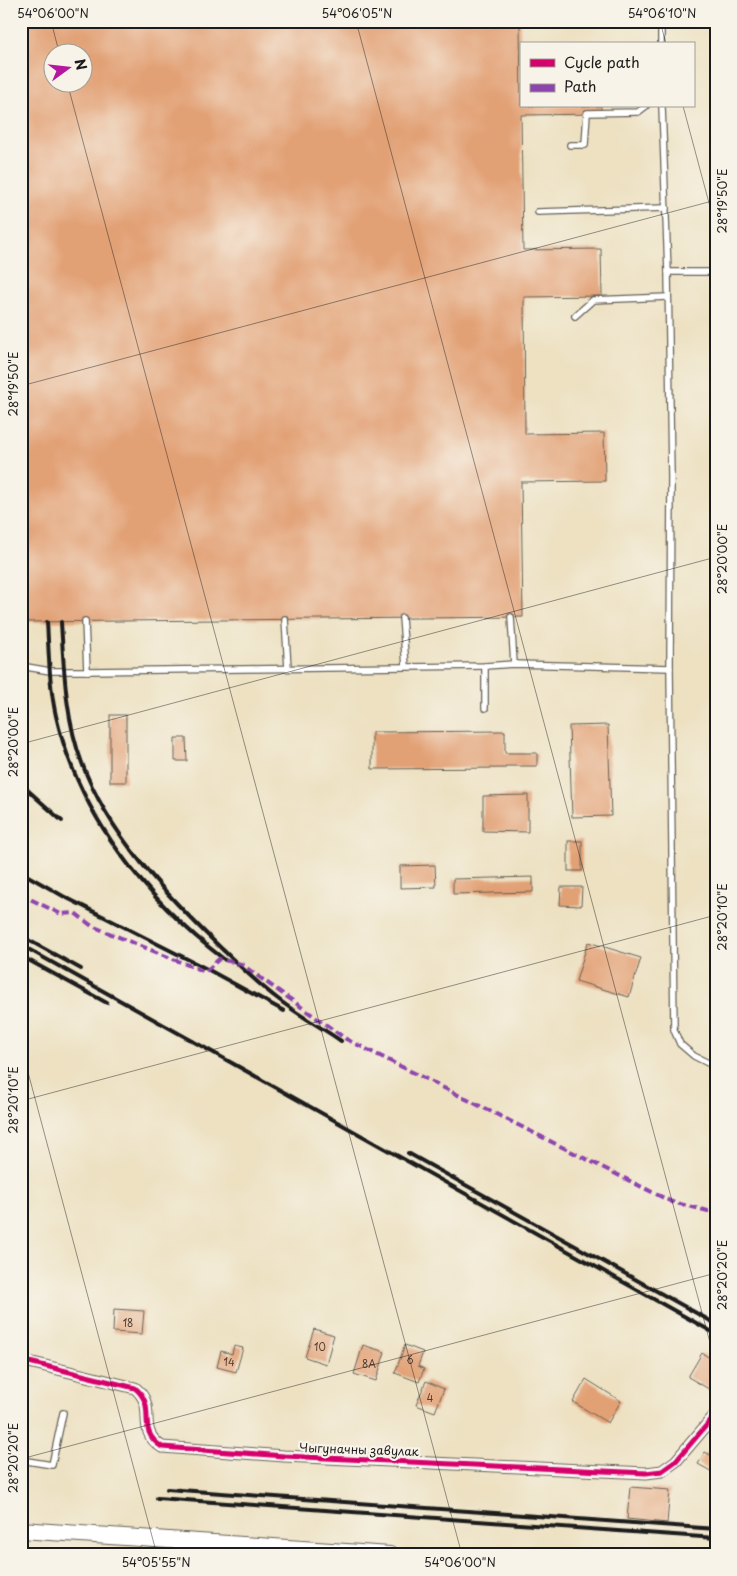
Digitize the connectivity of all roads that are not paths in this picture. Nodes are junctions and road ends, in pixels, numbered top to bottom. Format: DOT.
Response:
graph roads {
  1 [pos="661,21"];
  2 [pos="661,42"];
  3 [pos="643,108"];
  4 [pos="662,108"];
  5 [pos="570,146"];
  6 [pos="666,208"];
  7 [pos="538,212"];
  8 [pos="668,272"];
  9 [pos="716,272"];
  10 [pos="668,298"];
  11 [pos="575,316"];
  12 [pos="511,617"];
  13 [pos="402,618"];
  14 [pos="284,619"];
  15 [pos="85,621"];
  16 [pos="514,664"];
  17 [pos="21,666"];
  18 [pos="406,666"];
  19 [pos="485,666"];
  20 [pos="288,668"];
  21 [pos="670,668"];
  22 [pos="87,672"];
  23 [pos="485,708"];
  24 [pos="716,1067"];
  25 [pos="21,1360"];
  26 [pos="63,1413"];
  27 [pos="716,1414"];
  28 [pos="21,1460"];
  29 [pos="21,1530"];
  30 [pos="390,1555"];
  1 -- 2 [label="lane"];
  3 -- 5 [label="lane"];
  4 -- 6 [label="lane"];
  6 -- 7 [label="lane"];
  6 -- 8 [label="lane"];
  8 -- 9 [label="lane"];
  8 -- 10 [label="lane"];
  10 -- 11 [label="lane"];
  10 -- 21 [label="lane"];
  12 -- 16 [label="lane"];
  13 -- 18 [label="lane"];
  14 -- 20 [label="lane"];
  15 -- 22 [label="lane"];
  16 -- 19 [label="lane"];
  16 -- 21 [label="lane"];
  17 -- 22 [label="lane"];
  18 -- 19 [label="lane"];
  18 -- 20 [label="lane"];
  19 -- 23 [label="lane"];
  20 -- 22 [label="lane"];
  21 -- 24 [label="lane"];
  25 -- 27 [label="street, Чыгуначны завулак"];
  26 -- 28 [label="lane"];
  29 -- 30 [label="street"];
}
